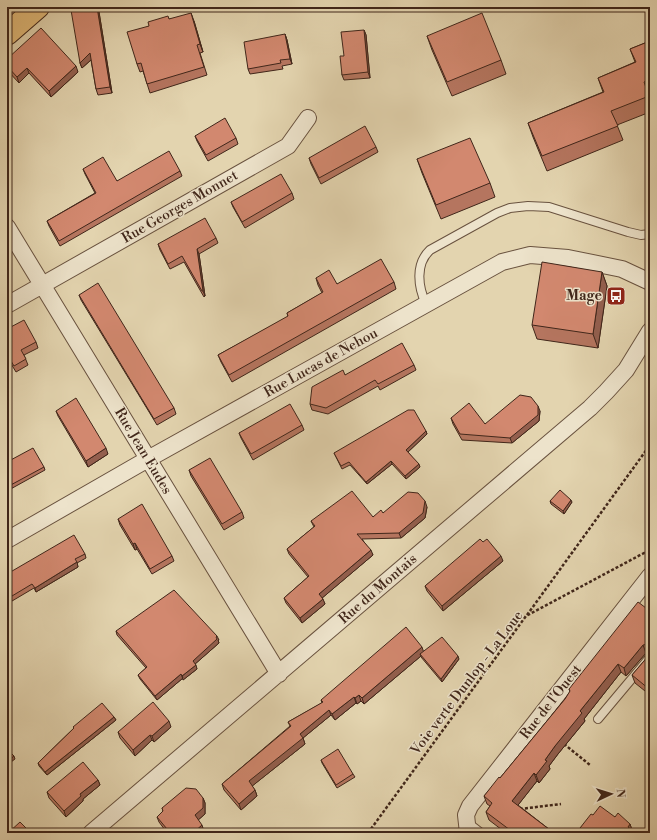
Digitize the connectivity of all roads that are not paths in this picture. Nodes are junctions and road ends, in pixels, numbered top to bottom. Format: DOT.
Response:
graph roads {
  1 [pos="38,7"];
  2 [pos="7,34"];
  3 [pos="308,118"];
  4 [pos="7,227"];
  5 [pos="650,234"];
  6 [pos="650,282"];
  7 [pos="42,285"];
  8 [pos="426,304"];
  9 [pos="7,305"];
  10 [pos="650,331"];
  11 [pos="148,459"];
  12 [pos="7,540"];
  13 [pos="647,587"];
  14 [pos="650,657"];
  15 [pos="279,674"];
  16 [pos="598,719"];
  17 [pos="467,827"];
  18 [pos="91,833"];
  19 [pos="481,833"];
  1 -- 2 [label="main road"];
  3 -- 7 [label="street, Rue Georges Monnet"];
  4 -- 7 [label="street, Rue Jean Eudes"];
  5 -- 8 [label="lane"];
  6 -- 8 [label="street, Rue Lucas de Nehou"];
  7 -- 9 [label="street, Rue Georges Monnet"];
  7 -- 11 [label="street, Rue Jean Eudes"];
  8 -- 11 [label="street, Rue Lucas de Nehou"];
  10 -- 15 [label="street, Rue du Montais"];
  11 -- 12 [label="street, Rue Lucas de Nehou"];
  11 -- 15 [label="street, Rue Jean Eudes"];
  13 -- 17 [label="street, Rue de l'Ouest"];
  14 -- 16 [label="lane"];
  15 -- 18 [label="street, Rue du Montais"];
  17 -- 19 [label="lane"];
}
